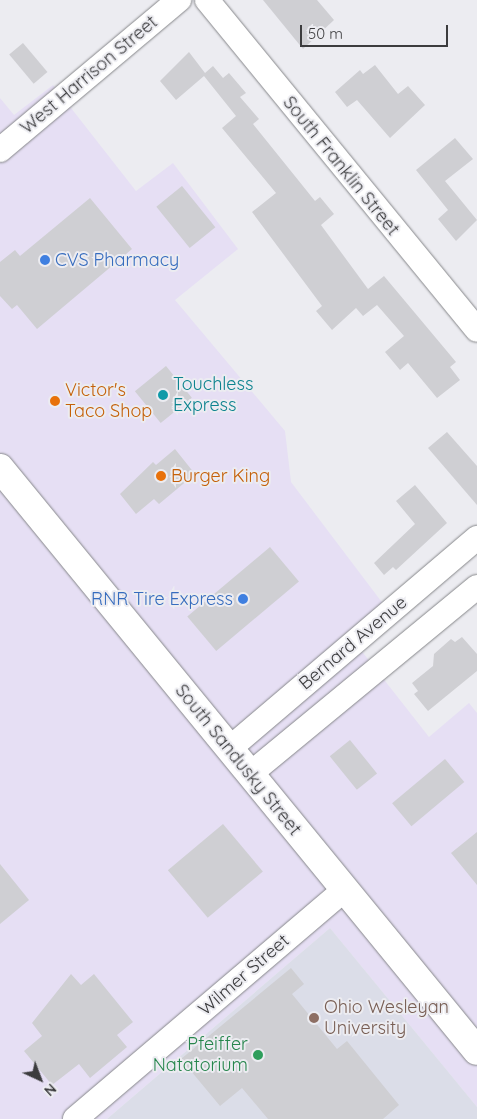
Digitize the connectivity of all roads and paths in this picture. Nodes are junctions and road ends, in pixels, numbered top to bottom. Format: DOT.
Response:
graph roads {
  1 [pos="179,0"];
  2 [pos="207,0"];
  3 [pos="0,150"];
  4 [pos="477,330"];
  5 [pos="0,468"];
  6 [pos="477,538"];
  7 [pos="477,587"];
  8 [pos="230,749"];
  9 [pos="250,774"];
  10 [pos="344,890"];
  11 [pos="477,1051"];
  12 [pos="75,1119"];
  1 -- 3 [label="street, West Harrison Street"];
  2 -- 4 [label="street, South Franklin Street"];
  5 -- 8 [label="street, South Sandusky Street"];
  6 -- 8 [label="street, Bernard Avenue"];
  7 -- 9 [label="street, Bernard Avenue"];
  8 -- 9 [label="street, South Sandusky Street"];
  9 -- 10 [label="street, South Sandusky Street"];
  10 -- 11 [label="street, South Sandusky Street"];
  10 -- 12 [label="street, Wilmer Street"];
}
